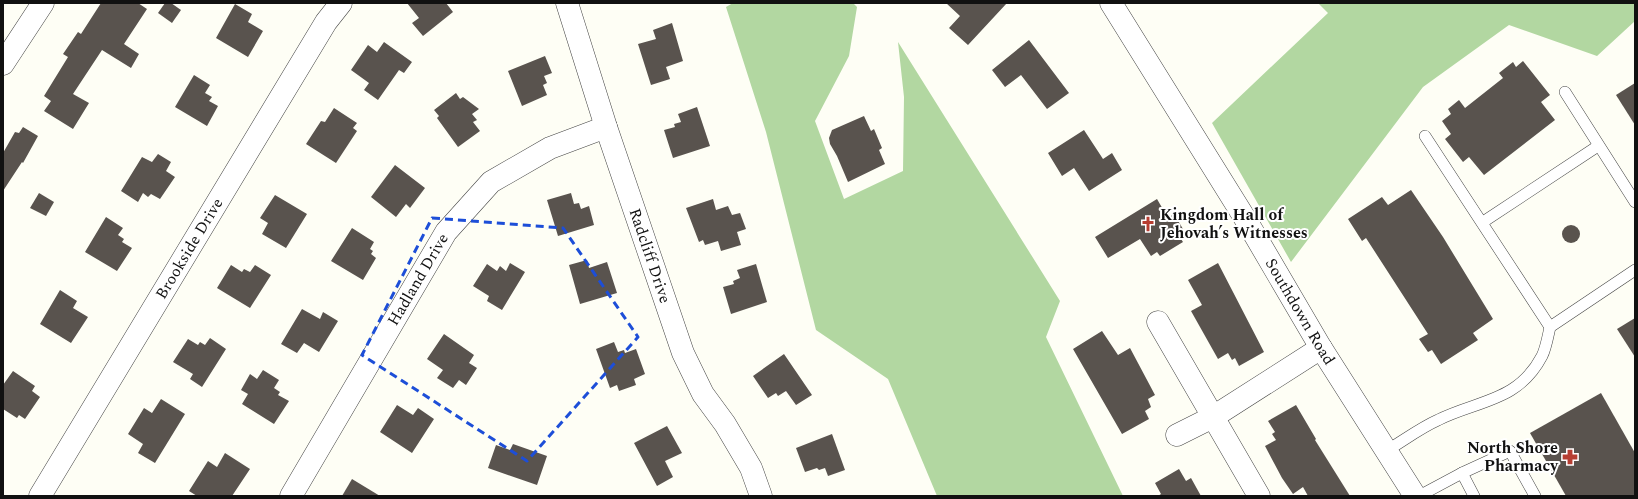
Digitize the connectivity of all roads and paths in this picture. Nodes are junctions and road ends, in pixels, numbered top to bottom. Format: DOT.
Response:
graph roads {
  1 [pos="43,3"];
  2 [pos="341,3"];
  3 [pos="567,3"];
  4 [pos="1109,6"];
  5 [pos="4,60"];
  6 [pos="1565,92"];
  7 [pos="606,127"];
  8 [pos="1426,136"];
  9 [pos="1598,146"];
  10 [pos="1635,202"];
  11 [pos="1483,222"];
  12 [pos="1635,270"];
  13 [pos="1158,322"];
  14 [pos="1550,327"];
  15 [pos="1321,348"];
  16 [pos="1213,416"];
  17 [pos="1177,435"];
  18 [pos="1386,451"];
  19 [pos="1462,473"];
  20 [pos="40,496"];
  21 [pos="291,496"];
  22 [pos="761,496"];
  23 [pos="1259,496"];
  24 [pos="1415,496"];
  25 [pos="1419,496"];
  26 [pos="1474,496"];
  27 [pos="1534,496"];
  1 -- 5 [label="street"];
  2 -- 20 [label="street, Brookside Drive"];
  3 -- 7 [label="street, Radcliff Drive"];
  4 -- 15 [label="street, Southdown Road"];
  6 -- 9 [label="lane"];
  7 -- 21 [label="street, Hadland Drive"];
  7 -- 22 [label="street, Radcliff Drive"];
  8 -- 11 [label="lane"];
  9 -- 10 [label="lane"];
  9 -- 11 [label="lane"];
  11 -- 14 [label="lane"];
  12 -- 14 [label="lane"];
  13 -- 16 [label="street"];
  14 -- 18 [label="lane"];
  15 -- 16 [label="street"];
  15 -- 18 [label="street, Southdown Road"];
  16 -- 17 [label="street"];
  16 -- 23 [label="street"];
  18 -- 24 [label="street, Southdown Road"];
  19 -- 25 [label="lane"];
  19 -- 26 [label="lane"];
  19 -- 27 [label="lane"];
}
